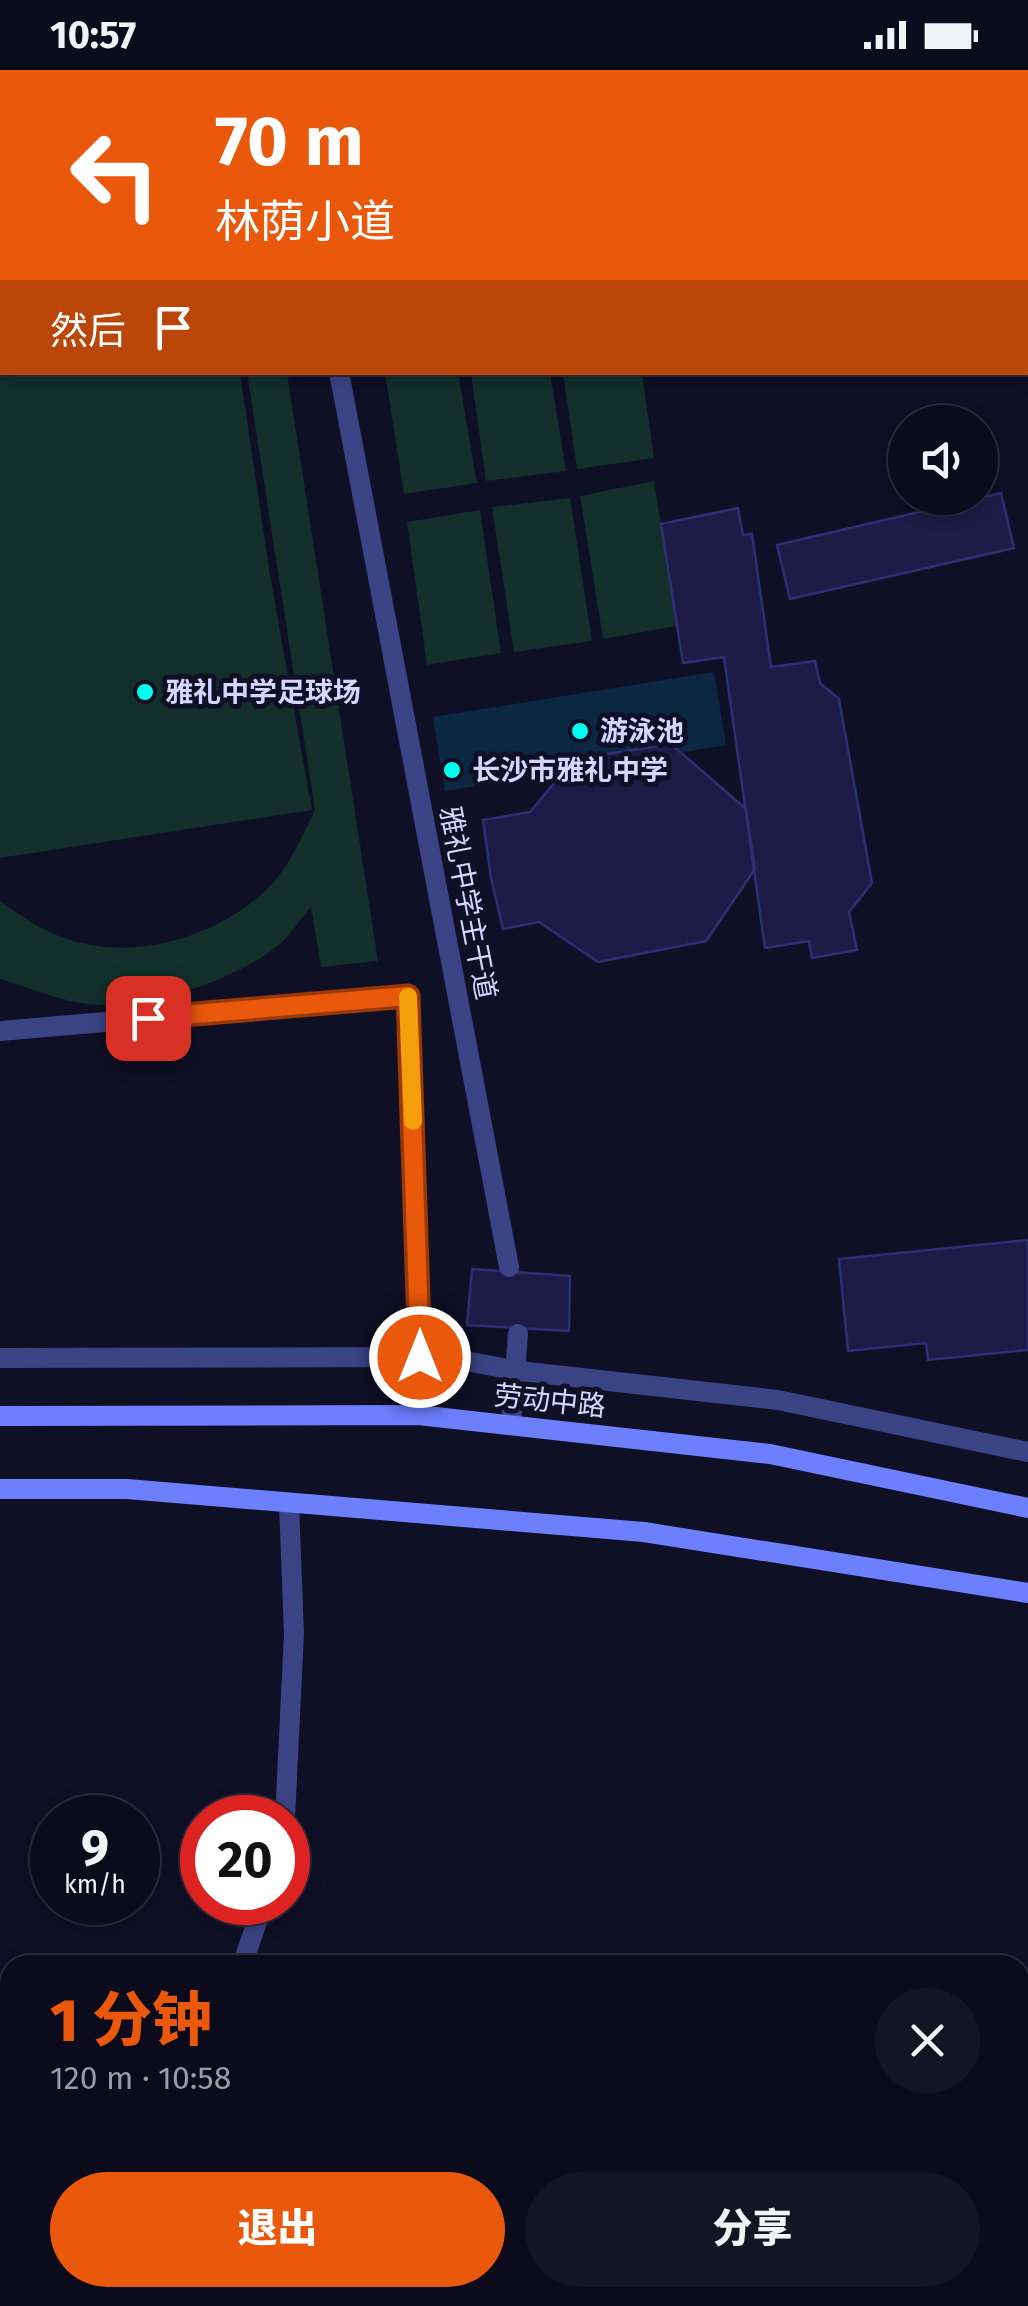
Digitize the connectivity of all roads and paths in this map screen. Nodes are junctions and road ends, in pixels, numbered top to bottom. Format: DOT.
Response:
graph roads {
  1 [pos="340,375"];
  2 [pos="0,1031"];
  3 [pos="509,1266"];
  4 [pos="518,1334"];
  5 [pos="420,1357"];
  6 [pos="0,1358"];
  7 [pos="516,1370"];
  8 [pos="418,1415"];
  9 [pos="0,1416"];
  10 [pos="511,1424"];
  11 [pos="1028,1452"];
  12 [pos="0,1488"];
  13 [pos="289,1503"];
  14 [pos="1028,1508"];
  15 [pos="1028,1594"];
  16 [pos="286,1795"];
  17 [pos="256,1925"];
  18 [pos="245,1955"];
  1 -- 3 [label="street, 雅礼中学主干道"];
  2 -- 5 [label="street"];
  4 -- 7 [label="street"];
  5 -- 6 [label="street"];
  5 -- 7 [label="street"];
  5 -- 8 [label="street"];
  7 -- 10 [label="street"];
  7 -- 11 [label="street"];
  8 -- 9 [label="main road, 劳动中路"];
  8 -- 10 [label="main road, 劳动中路"];
  10 -- 14 [label="main road, 劳动中路"];
  12 -- 13 [label="main road"];
  13 -- 15 [label="main road"];
  13 -- 16 [label="street"];
  17 -- 18 [label="street"];
}
